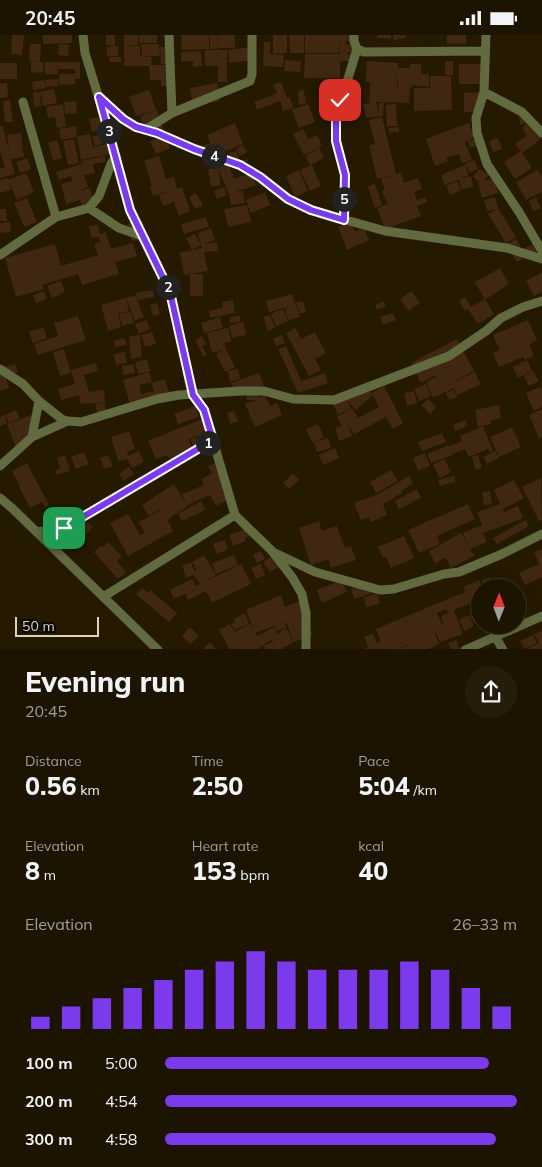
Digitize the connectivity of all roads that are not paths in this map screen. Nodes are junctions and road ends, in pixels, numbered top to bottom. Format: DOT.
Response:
graph roads {
  1 [pos="83,35"];
  2 [pos="169,35"];
  3 [pos="252,35"];
  4 [pos="354,35"];
  5 [pos="486,35"];
  6 [pos="357,49"];
  7 [pos="485,51"];
  8 [pos="484,92"];
  9 [pos="99,97"];
  10 [pos="23,102"];
  11 [pos="172,113"];
  12 [pos="145,129"];
  13 [pos="542,133"];
  14 [pos="116,156"];
  15 [pos="89,208"];
  16 [pos="56,217"];
  17 [pos="344,220"];
  18 [pos="142,236"];
  19 [pos="542,251"];
  20 [pos="0,255"];
  21 [pos="542,259"];
  22 [pos="542,301"];
  23 [pos="0,369"];
  24 [pos="193,395"];
  25 [pos="39,401"];
  26 [pos="68,421"];
  27 [pos="32,437"];
  28 [pos="213,440"];
  29 [pos="0,466"];
  30 [pos="0,498"];
  31 [pos="235,515"];
  32 [pos="64,528"];
  33 [pos="37,533"];
  34 [pos="542,534"];
  35 [pos="52,547"];
  36 [pos="272,551"];
  37 [pos="103,597"];
  38 [pos="542,616"];
  39 [pos="495,637"];
  40 [pos="158,649"];
  41 [pos="306,649"];
  42 [pos="466,649"];
  43 [pos="503,649"];
  1 -- 9 [label="street"];
  2 -- 11 [label="street"];
  3 -- 11 [label="street"];
  4 -- 6 [label="street"];
  5 -- 7 [label="street"];
  6 -- 7 [label="street"];
  6 -- 17 [label="street"];
  7 -- 8 [label="street"];
  8 -- 13 [label="street"];
  8 -- 19 [label="street"];
  9 -- 12 [label="street"];
  9 -- 14 [label="street"];
  10 -- 16 [label="street"];
  11 -- 12 [label="street"];
  12 -- 17 [label="street"];
  14 -- 15 [label="street"];
  14 -- 18 [label="street"];
  15 -- 16 [label="street"];
  15 -- 18 [label="street"];
  16 -- 20 [label="street"];
  17 -- 21 [label="street"];
  18 -- 24 [label="street"];
  22 -- 24 [label="street"];
  23 -- 25 [label="street"];
  24 -- 26 [label="street"];
  24 -- 28 [label="street"];
  25 -- 26 [label="street"];
  25 -- 27 [label="street"];
  26 -- 27 [label="street"];
  27 -- 29 [label="street"];
  28 -- 31 [label="street"];
  28 -- 32 [label="street"];
  30 -- 33 [label="street"];
  31 -- 36 [label="street"];
  31 -- 37 [label="street"];
  32 -- 33 [label="street"];
  32 -- 35 [label="street"];
  33 -- 35 [label="street"];
  34 -- 36 [label="street"];
  35 -- 37 [label="street"];
  36 -- 41 [label="street"];
  37 -- 40 [label="street"];
  38 -- 39 [label="street"];
  39 -- 42 [label="street"];
  39 -- 43 [label="street"];
}
